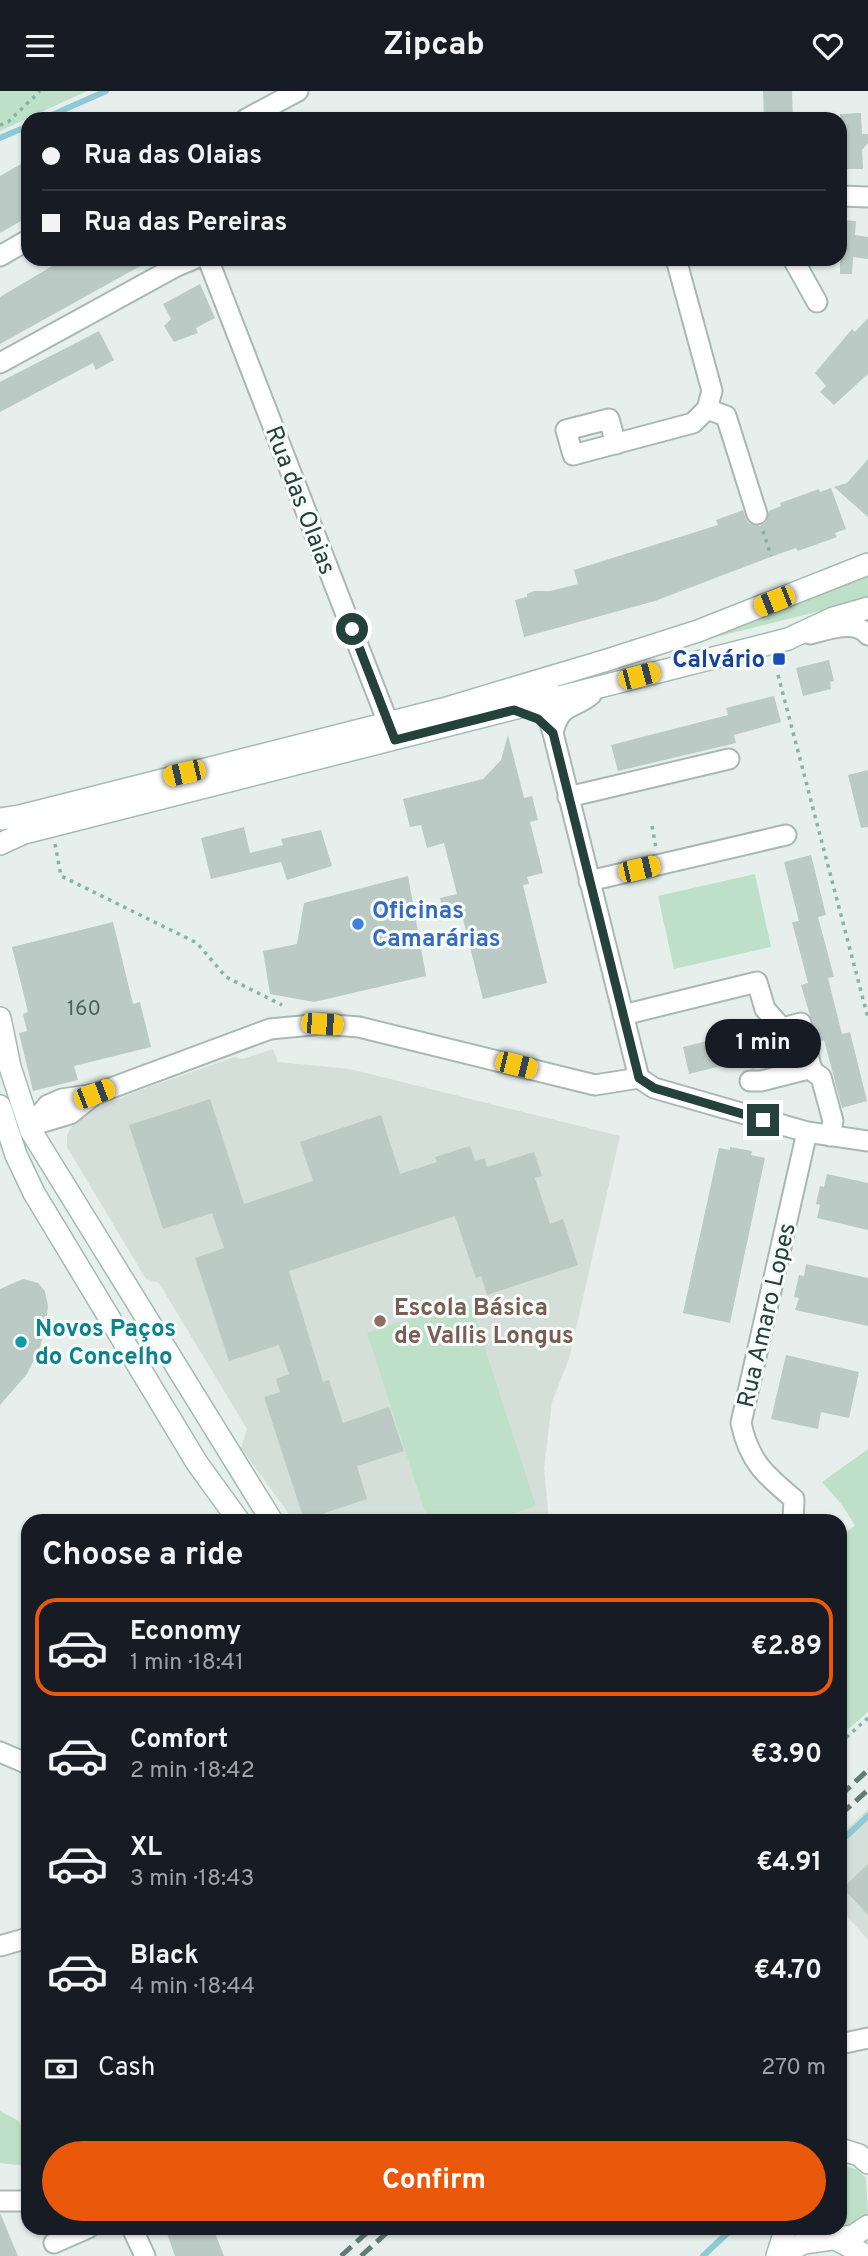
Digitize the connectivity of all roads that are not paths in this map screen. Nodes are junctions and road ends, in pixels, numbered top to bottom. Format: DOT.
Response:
graph roads {
  1 [pos="298,91"];
  2 [pos="259,112"];
  3 [pos="847,196"];
  4 [pos="868,197"];
  5 [pos="21,244"];
  6 [pos="0,256"];
  7 [pos="177,266"];
  8 [pos="211,266"];
  9 [pos="678,266"];
  10 [pos="797,266"];
  11 [pos="817,302"];
  12 [pos="0,363"];
  13 [pos="707,409"];
  14 [pos="616,444"];
  15 [pos="757,514"];
  16 [pos="868,564"];
  17 [pos="868,608"];
  18 [pos="698,631"];
  19 [pos="868,635"];
  20 [pos="788,639"];
  21 [pos="706,659"];
  22 [pos="604,661"];
  23 [pos="596,688"];
  24 [pos="543,702"];
  25 [pos="514,710"];
  26 [pos="392,731"];
  27 [pos="553,733"];
  28 [pos="729,759"];
  29 [pos="568,797"];
  30 [pos="0,818"];
  31 [pos="786,835"];
  32 [pos="0,843"];
  33 [pos="589,881"];
  34 [pos="623,1015"];
  35 [pos="0,1018"];
  36 [pos="812,1068"];
  37 [pos="639,1078"];
  38 [pos="750,1081"];
  39 [pos="0,1106"];
  40 [pos="30,1126"];
  41 [pos="807,1132"];
  42 [pos="9,1135"];
  43 [pos="831,1136"];
  44 [pos="868,1141"];
  45 [pos="202,1408"];
  46 [pos="174,1425"];
  47 [pos="234,1514"];
  48 [pos="268,1514"];
  49 [pos="793,1514"];
  50 [pos="0,1752"];
  51 [pos="21,1761"];
  52 [pos="21,1940"];
  53 [pos="0,1947"];
  54 [pos="868,2038"];
  55 [pos="847,2042"];
  56 [pos="868,2142"];
  57 [pos="847,2148"];
  58 [pos="847,2152"];
  59 [pos="868,2163"];
  60 [pos="0,2201"];
  61 [pos="21,2201"];
  62 [pos="868,2226"];
  63 [pos="71,2235"];
  64 [pos="134,2235"];
  65 [pos="784,2235"];
  66 [pos="823,2235"];
  67 [pos="835,2238"];
  68 [pos="54,2242"];
  69 [pos="145,2256"];
  70 [pos="777,2256"];
  71 [pos="867,2256"];
  1 -- 2 [label="street"];
  3 -- 4 [label="street"];
  5 -- 6 [label="street"];
  7 -- 12 [label="street"];
  8 -- 26 [label="street, Rua das Olaias"];
  9 -- 13 [label="street"];
  10 -- 11 [label="street"];
  13 -- 14 [label="street"];
  13 -- 15 [label="street"];
  16 -- 18 [label="main road"];
  17 -- 20 [label="main road"];
  18 -- 21 [label="main road"];
  18 -- 22 [label="main road"];
  19 -- 20 [label="street"];
  20 -- 21 [label="main road"];
  21 -- 23 [label="main road"];
  22 -- 24 [label="street"];
  22 -- 26 [label="main road"];
  23 -- 24 [label="main road"];
  23 -- 27 [label="street"];
  24 -- 25 [label="main road"];
  24 -- 27 [label="street"];
  25 -- 26 [label="main road"];
  25 -- 27 [label="street"];
  26 -- 30 [label="main road"];
  26 -- 32 [label="main road"];
  27 -- 29 [label="street"];
  28 -- 29 [label="street"];
  29 -- 33 [label="street"];
  31 -- 33 [label="street"];
  33 -- 34 [label="street"];
  34 -- 36 [label="street"];
  34 -- 37 [label="street"];
  35 -- 40 [label="main road"];
  36 -- 38 [label="street"];
  36 -- 43 [label="street"];
  37 -- 40 [label="street"];
  37 -- 41 [label="street"];
  39 -- 42 [label="main road"];
  40 -- 42 [label="main road"];
  40 -- 45 [label="main road"];
  41 -- 43 [label="street"];
  41 -- 49 [label="street, Rua Amaro Lopes"];
  42 -- 46 [label="main road"];
  43 -- 44 [label="street"];
  45 -- 46 [label="main road"];
  45 -- 48 [label="main road"];
  46 -- 47 [label="main road"];
  50 -- 51 [label="street"];
  52 -- 53 [label="street"];
  54 -- 55 [label="street"];
  56 -- 57 [label="main road"];
  58 -- 59 [label="main road"];
  60 -- 61 [label="street"];
  62 -- 67 [label="main road"];
  63 -- 68 [label="street"];
  64 -- 69 [label="street"];
  65 -- 70 [label="main road"];
  66 -- 67 [label="main road"];
  67 -- 70 [label="main road"];
  67 -- 71 [label="main road"];
}
